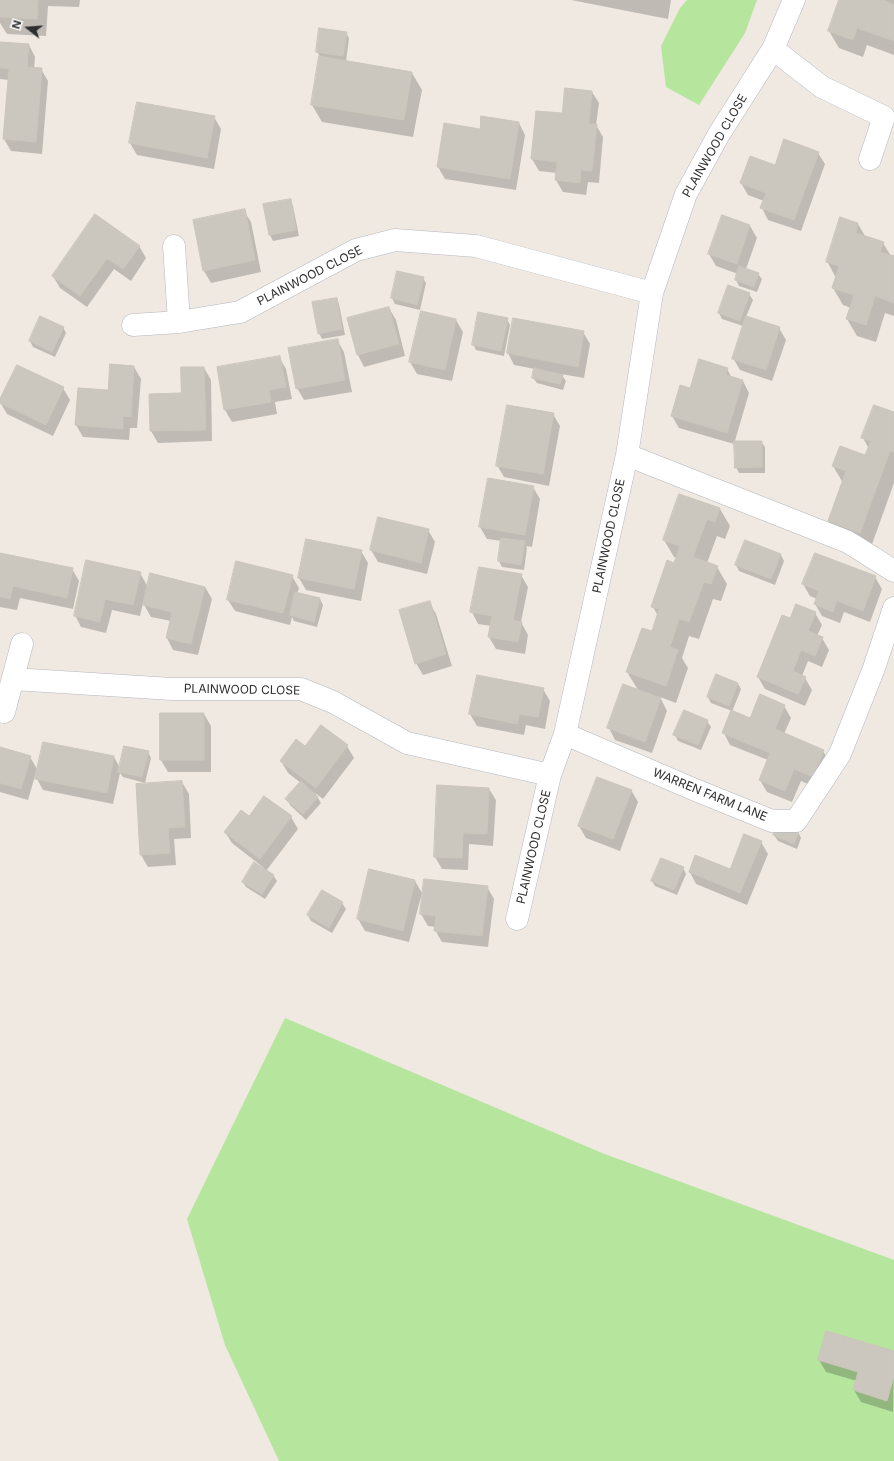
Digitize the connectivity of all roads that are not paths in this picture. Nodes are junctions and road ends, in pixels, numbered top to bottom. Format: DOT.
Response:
graph roads {
  1 [pos="794,0"];
  2 [pos="772,49"];
  3 [pos="889,120"];
  4 [pos="870,159"];
  5 [pos="174,246"];
  6 [pos="652,293"];
  7 [pos="179,322"];
  8 [pos="133,325"];
  9 [pos="626,455"];
  10 [pos="894,571"];
  11 [pos="894,608"];
  12 [pos="22,644"];
  13 [pos="13,679"];
  14 [pos="4,712"];
  15 [pos="565,734"];
  16 [pos="550,775"];
  17 [pos="517,919"];
  1 -- 2 [label="street, PLAINWOOD CLOSE"];
  2 -- 3 [label="street"];
  2 -- 6 [label="street, PLAINWOOD CLOSE"];
  3 -- 4 [label="street"];
  5 -- 7 [label="street"];
  6 -- 7 [label="street, PLAINWOOD CLOSE"];
  6 -- 9 [label="street, PLAINWOOD CLOSE"];
  7 -- 8 [label="street, PLAINWOOD CLOSE"];
  9 -- 10 [label="street"];
  9 -- 15 [label="street, PLAINWOOD CLOSE"];
  11 -- 15 [label="street, WARREN FARM LANE"];
  12 -- 13 [label="street"];
  13 -- 14 [label="street"];
  13 -- 16 [label="street, PLAINWOOD CLOSE"];
  15 -- 16 [label="street, PLAINWOOD CLOSE"];
  16 -- 17 [label="street, PLAINWOOD CLOSE"];
}
